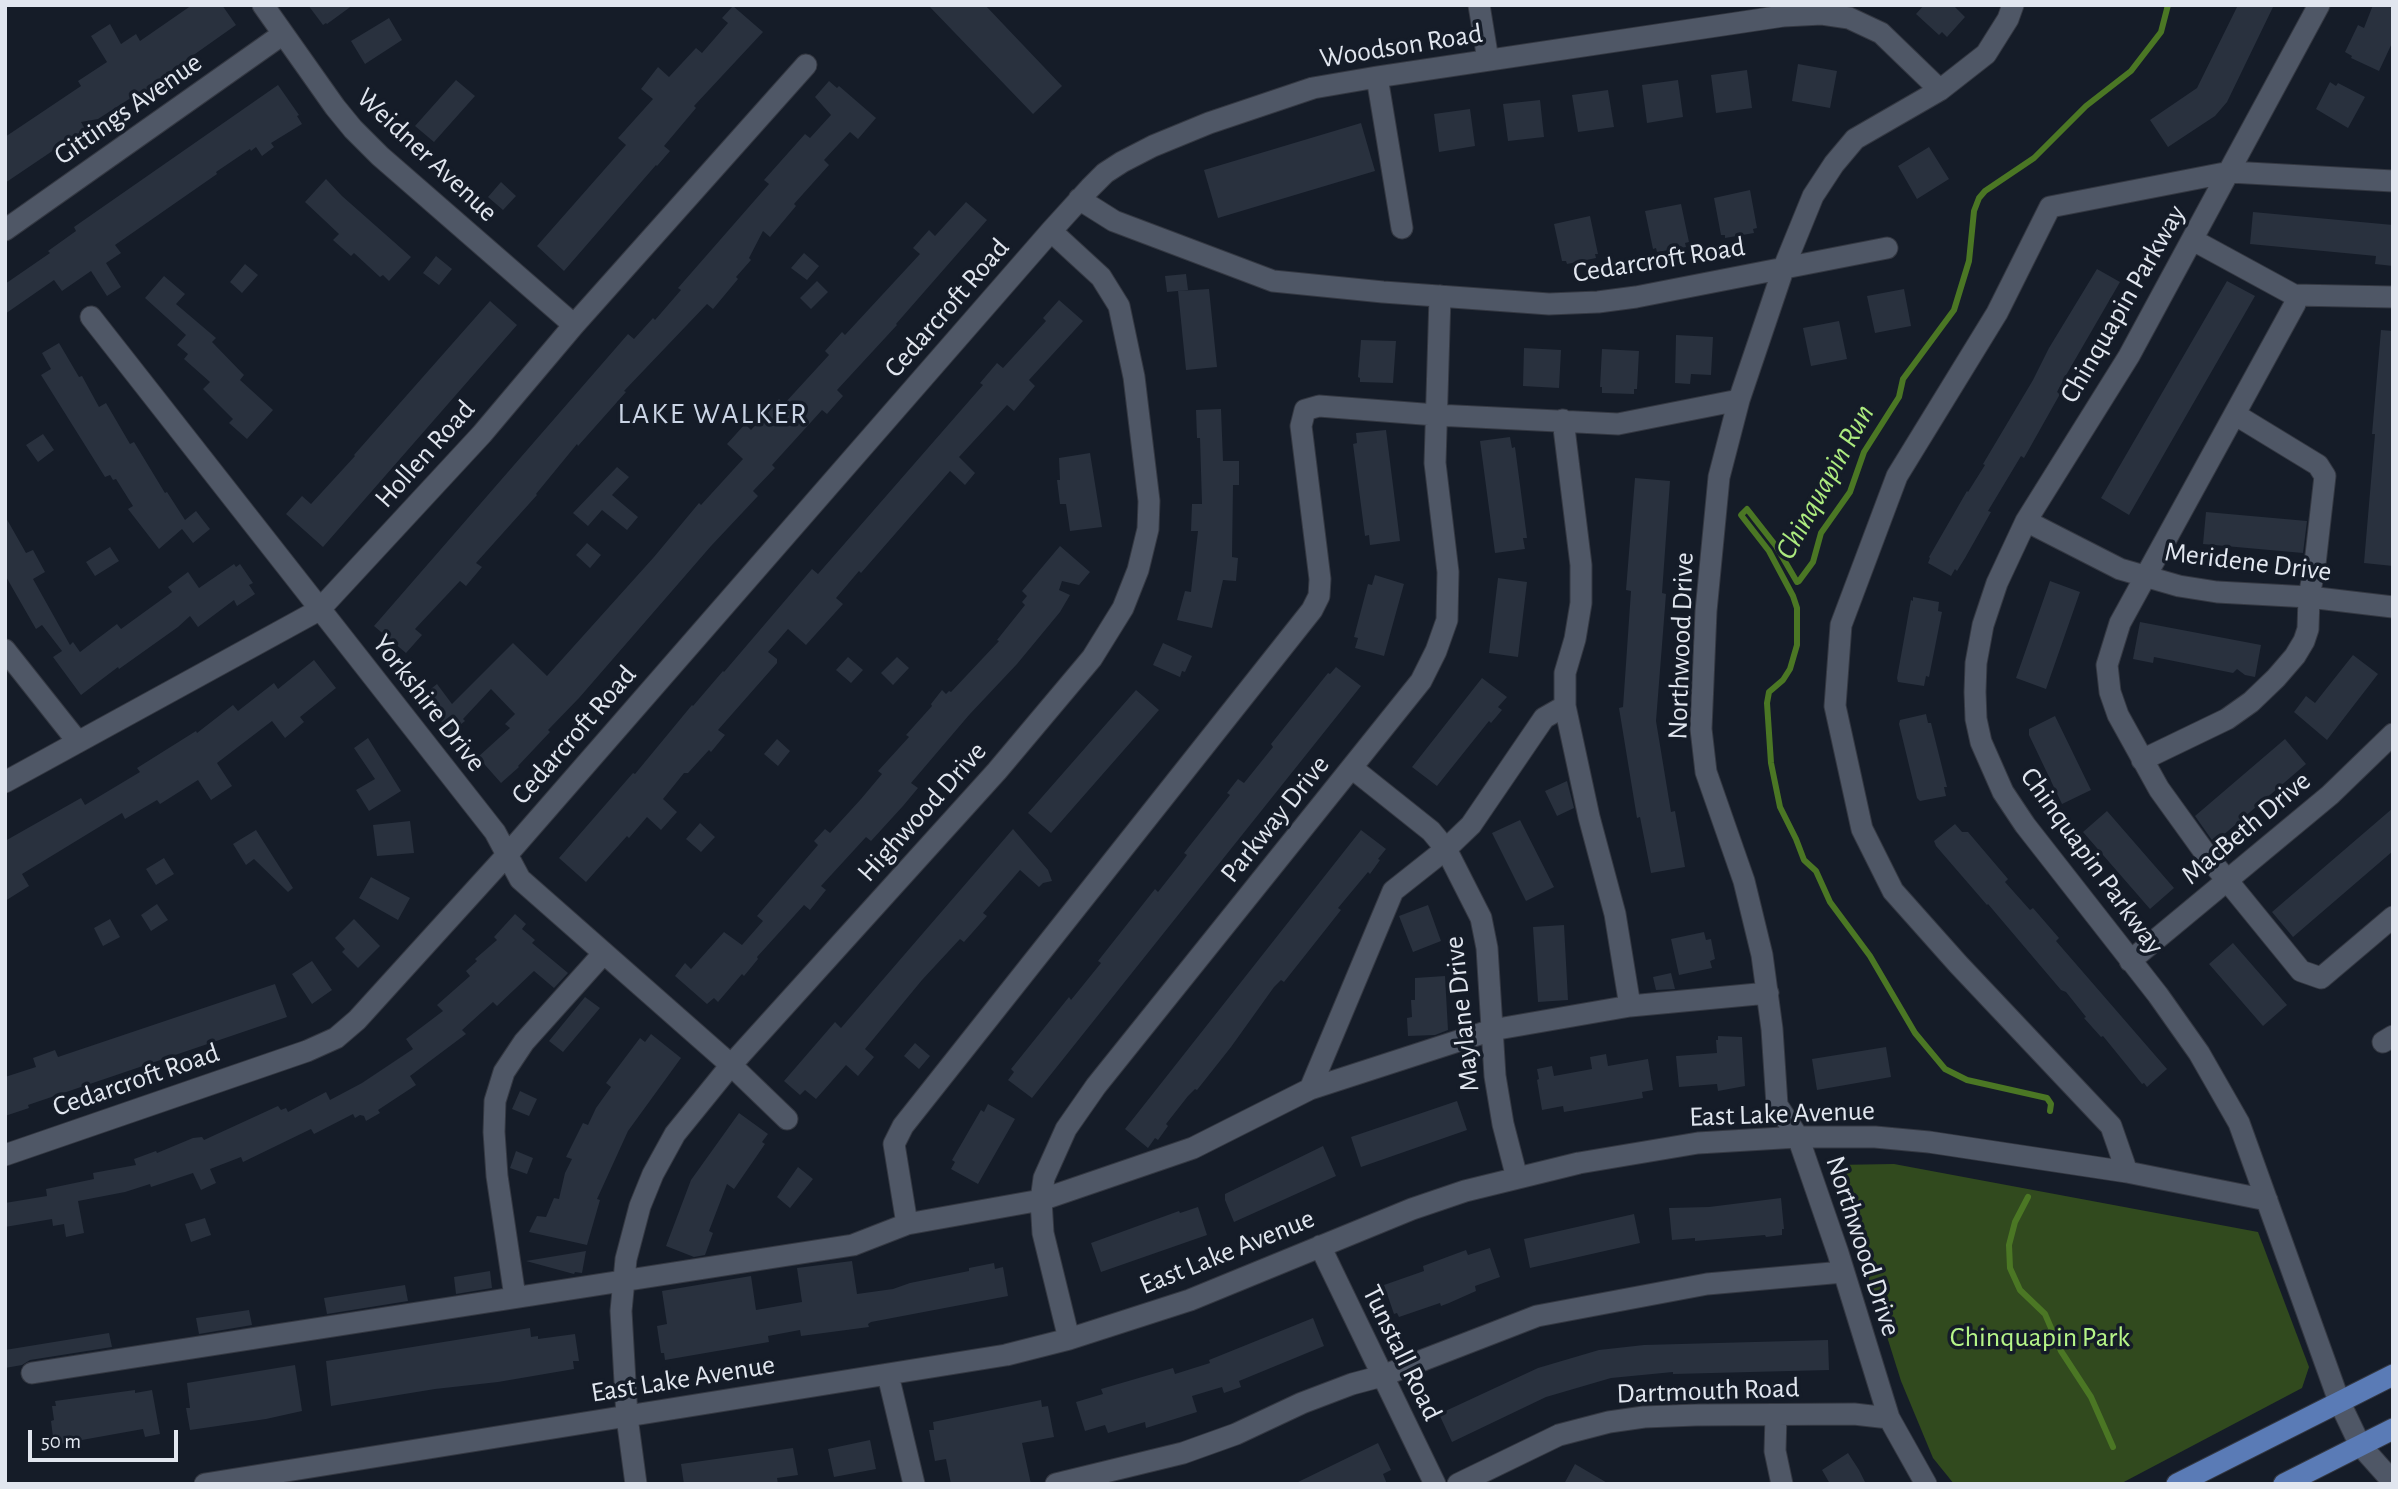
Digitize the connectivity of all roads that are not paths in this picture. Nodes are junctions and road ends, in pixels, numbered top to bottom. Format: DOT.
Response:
graph roads {
  1 [pos="263,5"];
  2 [pos="1479,5"];
  3 [pos="2012,5"];
  4 [pos="2319,5"];
  5 [pos="283,34"];
  6 [pos="1488,60"];
  7 [pos="806,65"];
  8 [pos="1377,76"];
  9 [pos="1940,90"];
  10 [pos="2230,172"];
  11 [pos="2393,181"];
  12 [pos="1079,199"];
  13 [pos="1402,228"];
  14 [pos="5,230"];
  15 [pos="1051,231"];
  16 [pos="2193,240"];
  17 [pos="1887,248"];
  18 [pos="1784,267"];
  19 [pos="2294,295"];
  20 [pos="1440,296"];
  21 [pos="2393,297"];
  22 [pos="91,317"];
  23 [pos="573,326"];
  24 [pos="1739,400"];
  25 [pos="1436,415"];
  26 [pos="2236,415"];
  27 [pos="1563,420"];
  28 [pos="2026,521"];
  29 [pos="2146,578"];
  30 [pos="2309,597"];
  31 [pos="2393,607"];
  32 [pos="319,610"];
  33 [pos="5,650"];
  34 [pos="1565,706"];
  35 [pos="2393,734"];
  36 [pos="78,742"];
  37 [pos="2142,760"];
  38 [pos="1352,768"];
  39 [pos="5,782"];
  40 [pos="1446,849"];
  41 [pos="506,856"];
  42 [pos="2228,880"];
  43 [pos="2393,917"];
  44 [pos="603,954"];
  45 [pos="2130,961"];
  46 [pos="1768,993"];
  47 [pos="1630,1006"];
  48 [pos="1492,1030"];
  49 [pos="731,1065"];
  50 [pos="1310,1089"];
  51 [pos="787,1119"];
  52 [pos="1797,1137"];
  53 [pos="5,1155"];
  54 [pos="2127,1172"];
  55 [pos="1517,1178"];
  56 [pos="1041,1200"];
  57 [pos="2267,1200"];
  58 [pos="907,1224"];
  59 [pos="1320,1246"];
  60 [pos="1843,1272"];
  61 [pos="623,1280"];
  62 [pos="515,1297"];
  63 [pos="1069,1339"];
  64 [pos="32,1373"];
  65 [pos="2393,1374"];
  66 [pos="888,1375"];
  67 [pos="1382,1376"];
  68 [pos="2339,1401"];
  69 [pos="1776,1415"];
  70 [pos="627,1417"];
  71 [pos="1889,1418"];
  72 [pos="2393,1429"];
  73 [pos="2360,1445"];
  74 [pos="2393,1482"];
  75 [pos="205,1484"];
  76 [pos="636,1484"];
  77 [pos="914,1484"];
  78 [pos="1056,1484"];
  79 [pos="1435,1484"];
  80 [pos="1458,1484"];
  81 [pos="1782,1484"];
  82 [pos="1926,1484"];
  83 [pos="2177,1484"];
  84 [pos="2284,1484"];
  1 -- 5 [label="street, Weidner Avenue"];
  2 -- 6 [label="street"];
  3 -- 9 [label="street, Northwood Drive"];
  4 -- 10 [label="street, Chinquapin Parkway"];
  5 -- 14 [label="street, Gittings Avenue"];
  5 -- 23 [label="street, Weidner Avenue"];
  6 -- 8 [label="street, Woodson Road"];
  6 -- 9 [label="street, Woodson Road"];
  7 -- 23 [label="street, Hollen Road"];
  8 -- 12 [label="street, Woodson Road"];
  8 -- 13 [label="street"];
  9 -- 18 [label="street, Northwood Drive"];
  10 -- 11 [label="street"];
  10 -- 16 [label="street, Chinquapin Parkway"];
  10 -- 54 [label="street"];
  12 -- 15 [label="street, Cedarcroft Road"];
  12 -- 20 [label="street, Cedarcroft Road"];
  15 -- 41 [label="street, Cedarcroft Road"];
  15 -- 49 [label="street, Highwood Drive"];
  16 -- 19 [label="street"];
  16 -- 28 [label="street, Chinquapin Parkway"];
  17 -- 18 [label="street, Cedarcroft Road"];
  18 -- 20 [label="street, Cedarcroft Road"];
  18 -- 24 [label="street, Northwood Drive"];
  19 -- 21 [label="street"];
  19 -- 26 [label="street"];
  20 -- 25 [label="street, Parkway Drive"];
  22 -- 32 [label="street, Yorkshire Drive"];
  23 -- 32 [label="street, Hollen Road"];
  24 -- 27 [label="street"];
  24 -- 46 [label="street, Northwood Drive"];
  25 -- 27 [label="street"];
  25 -- 38 [label="street, Parkway Drive"];
  25 -- 58 [label="street"];
  26 -- 29 [label="street"];
  26 -- 30 [label="street"];
  27 -- 34 [label="street"];
  28 -- 29 [label="street, Meridene Drive"];
  28 -- 45 [label="street, Chinquapin Parkway"];
  29 -- 30 [label="street, Meridene Drive"];
  29 -- 37 [label="street"];
  30 -- 31 [label="street, Meridene Drive"];
  30 -- 37 [label="street"];
  32 -- 36 [label="street, Hollen Road"];
  32 -- 41 [label="street, Yorkshire Drive"];
  33 -- 36 [label="street"];
  34 -- 40 [label="street"];
  34 -- 47 [label="street"];
  35 -- 42 [label="street, MacBeth Drive"];
  36 -- 39 [label="street, Hollen Road"];
  37 -- 42 [label="street"];
  38 -- 40 [label="street, Maylane Drive"];
  38 -- 56 [label="street, Parkway Drive"];
  40 -- 48 [label="street, Maylane Drive"];
  40 -- 50 [label="street"];
  41 -- 44 [label="street, Yorkshire Drive"];
  41 -- 53 [label="street, Cedarcroft Road"];
  42 -- 43 [label="street"];
  42 -- 45 [label="street, MacBeth Drive"];
  44 -- 49 [label="street, Yorkshire Drive"];
  44 -- 62 [label="street"];
  45 -- 57 [label="street, Chinquapin Parkway"];
  46 -- 47 [label="street"];
  46 -- 52 [label="street, Northwood Drive"];
  47 -- 48 [label="street"];
  48 -- 50 [label="street"];
  48 -- 55 [label="street, Maylane Drive"];
  49 -- 51 [label="street, Yorkshire Drive"];
  49 -- 61 [label="street, Highwood Drive"];
  50 -- 56 [label="street"];
  52 -- 54 [label="street, East Lake Avenue"];
  52 -- 55 [label="street, East Lake Avenue"];
  52 -- 60 [label="street, Northwood Drive"];
  54 -- 57 [label="street, East Lake Avenue"];
  55 -- 59 [label="street, East Lake Avenue"];
  56 -- 58 [label="street"];
  56 -- 63 [label="street, Parkway Drive"];
  57 -- 68 [label="street, Chinquapin Parkway"];
  58 -- 61 [label="street"];
  59 -- 63 [label="street, East Lake Avenue"];
  59 -- 67 [label="street, Tunstall Road"];
  60 -- 67 [label="street"];
  60 -- 71 [label="street, Northwood Drive"];
  61 -- 62 [label="street"];
  61 -- 70 [label="street, Highwood Drive"];
  62 -- 64 [label="street"];
  63 -- 66 [label="street, East Lake Avenue"];
  65 -- 68 [label="main road"];
  66 -- 70 [label="street, East Lake Avenue"];
  66 -- 77 [label="street"];
  67 -- 78 [label="street"];
  67 -- 79 [label="street, Tunstall Road"];
  68 -- 73 [label="street, Chinquapin Parkway"];
  68 -- 83 [label="main road"];
  69 -- 71 [label="street, Dartmouth Road"];
  69 -- 80 [label="street, Dartmouth Road"];
  69 -- 81 [label="street"];
  70 -- 75 [label="street, East Lake Avenue"];
  70 -- 76 [label="street, Highwood Drive"];
  71 -- 82 [label="street, Northwood Drive"];
  72 -- 73 [label="main road"];
  73 -- 74 [label="street, Chinquapin Parkway"];
  73 -- 84 [label="main road"];
}
